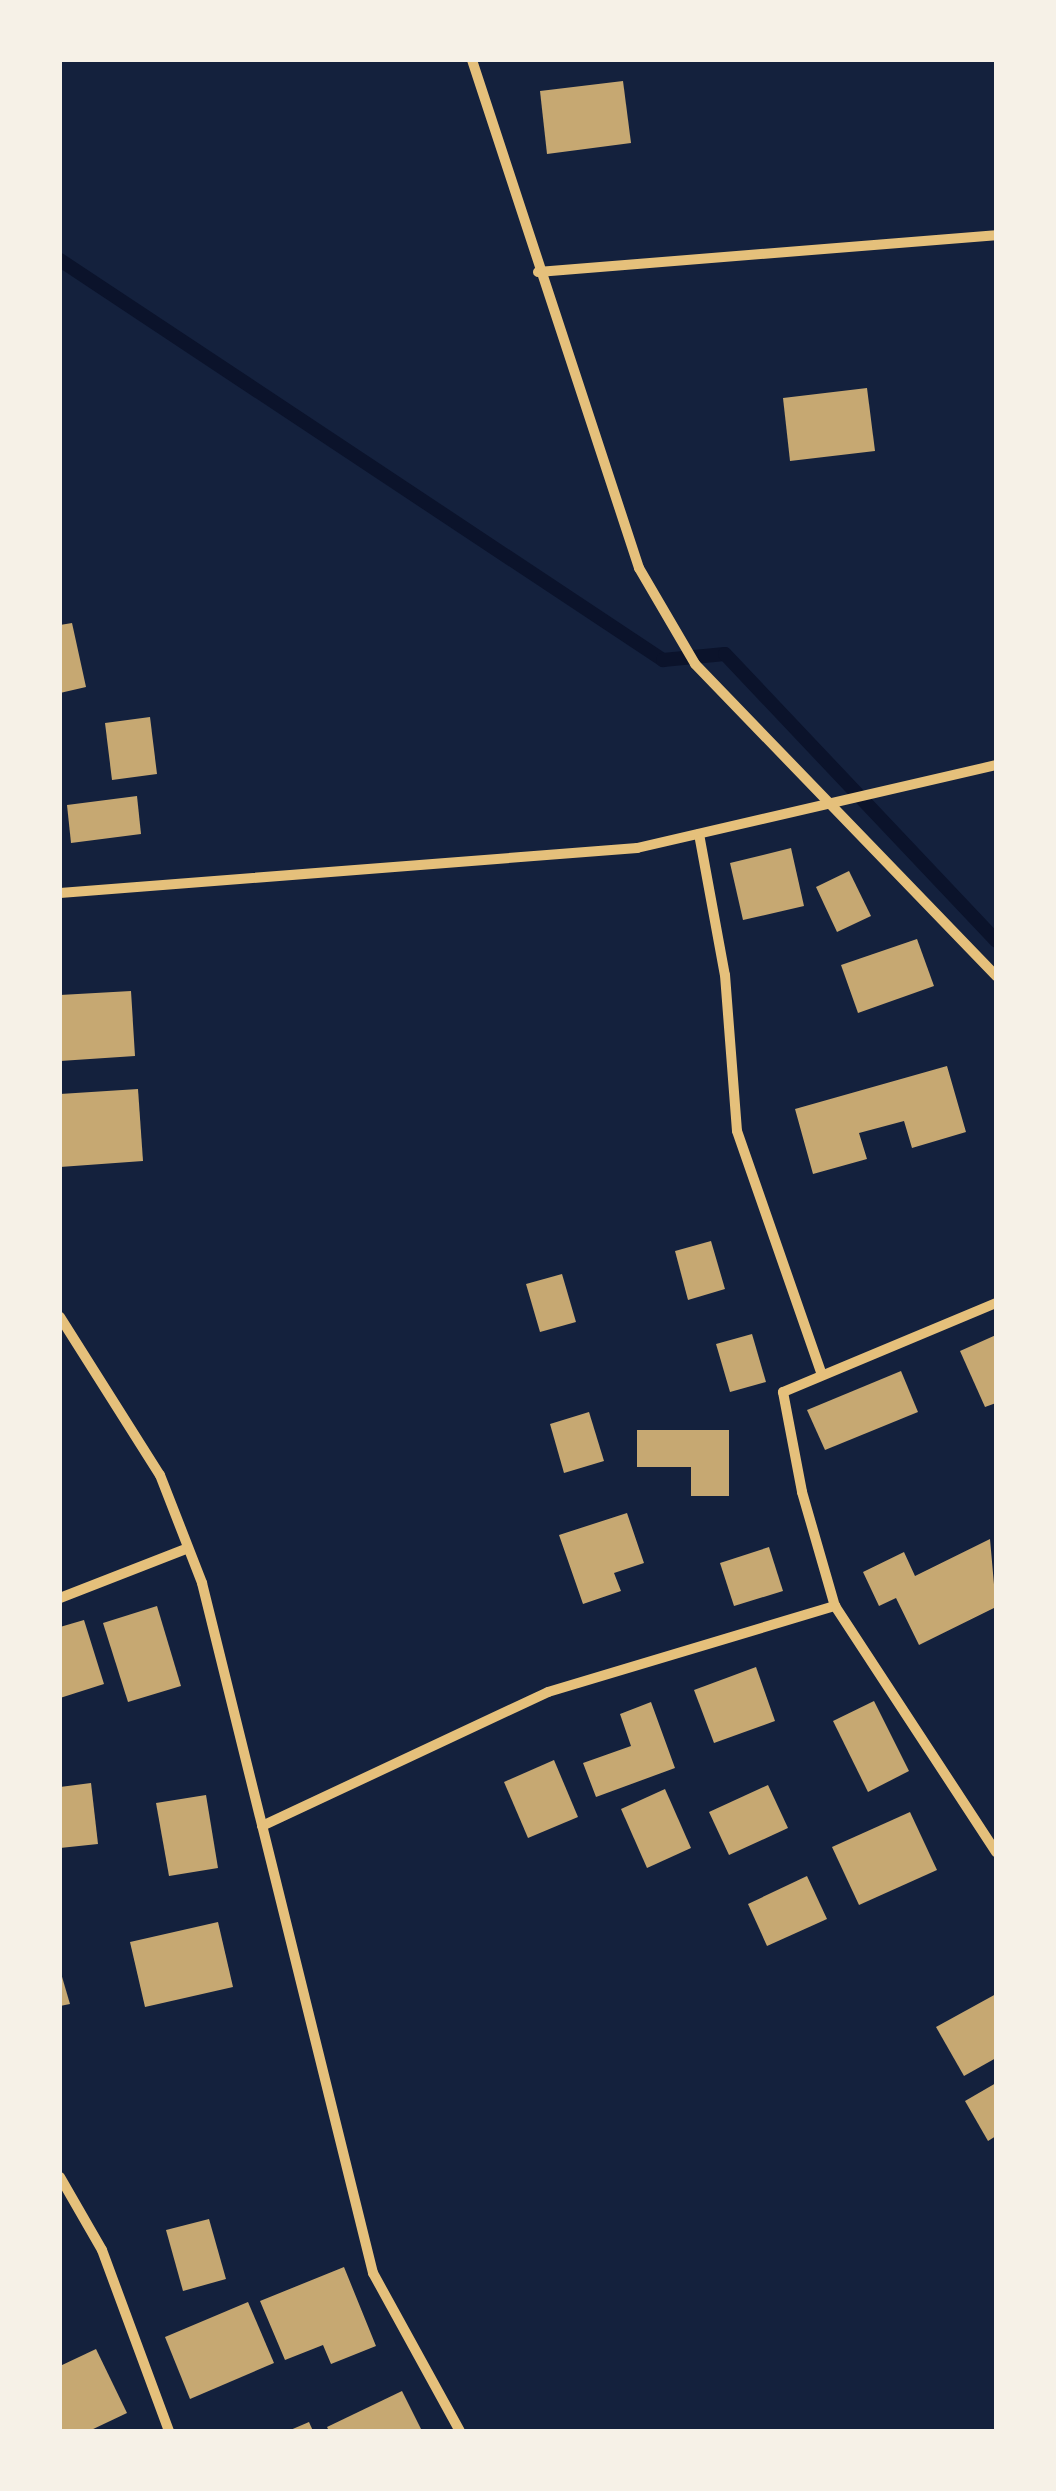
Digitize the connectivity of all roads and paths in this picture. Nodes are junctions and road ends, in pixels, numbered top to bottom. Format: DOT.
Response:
graph roads {
  1 [pos="472,60"];
  2 [pos="996,235"];
  3 [pos="538,272"];
  4 [pos="996,765"];
  5 [pos="832,806"];
  6 [pos="699,834"];
  7 [pos="60,893"];
  8 [pos="996,976"];
  9 [pos="996,1303"];
  10 [pos="60,1316"];
  11 [pos="822,1375"];
  12 [pos="188,1548"];
  13 [pos="60,1598"];
  14 [pos="836,1606"];
  15 [pos="262,1826"];
  16 [pos="996,1852"];
  17 [pos="60,2177"];
  18 [pos="169,2431"];
  19 [pos="460,2431"];
  1 -- 3 [label="street"];
  2 -- 3 [label="street"];
  3 -- 5 [label="street"];
  4 -- 5 [label="street"];
  5 -- 6 [label="street"];
  5 -- 8 [label="street"];
  6 -- 7 [label="street"];
  6 -- 11 [label="street"];
  9 -- 11 [label="street"];
  10 -- 12 [label="street"];
  11 -- 14 [label="street"];
  12 -- 13 [label="street"];
  12 -- 15 [label="street"];
  14 -- 15 [label="street"];
  14 -- 16 [label="street"];
  15 -- 19 [label="street"];
  17 -- 18 [label="street"];
}
